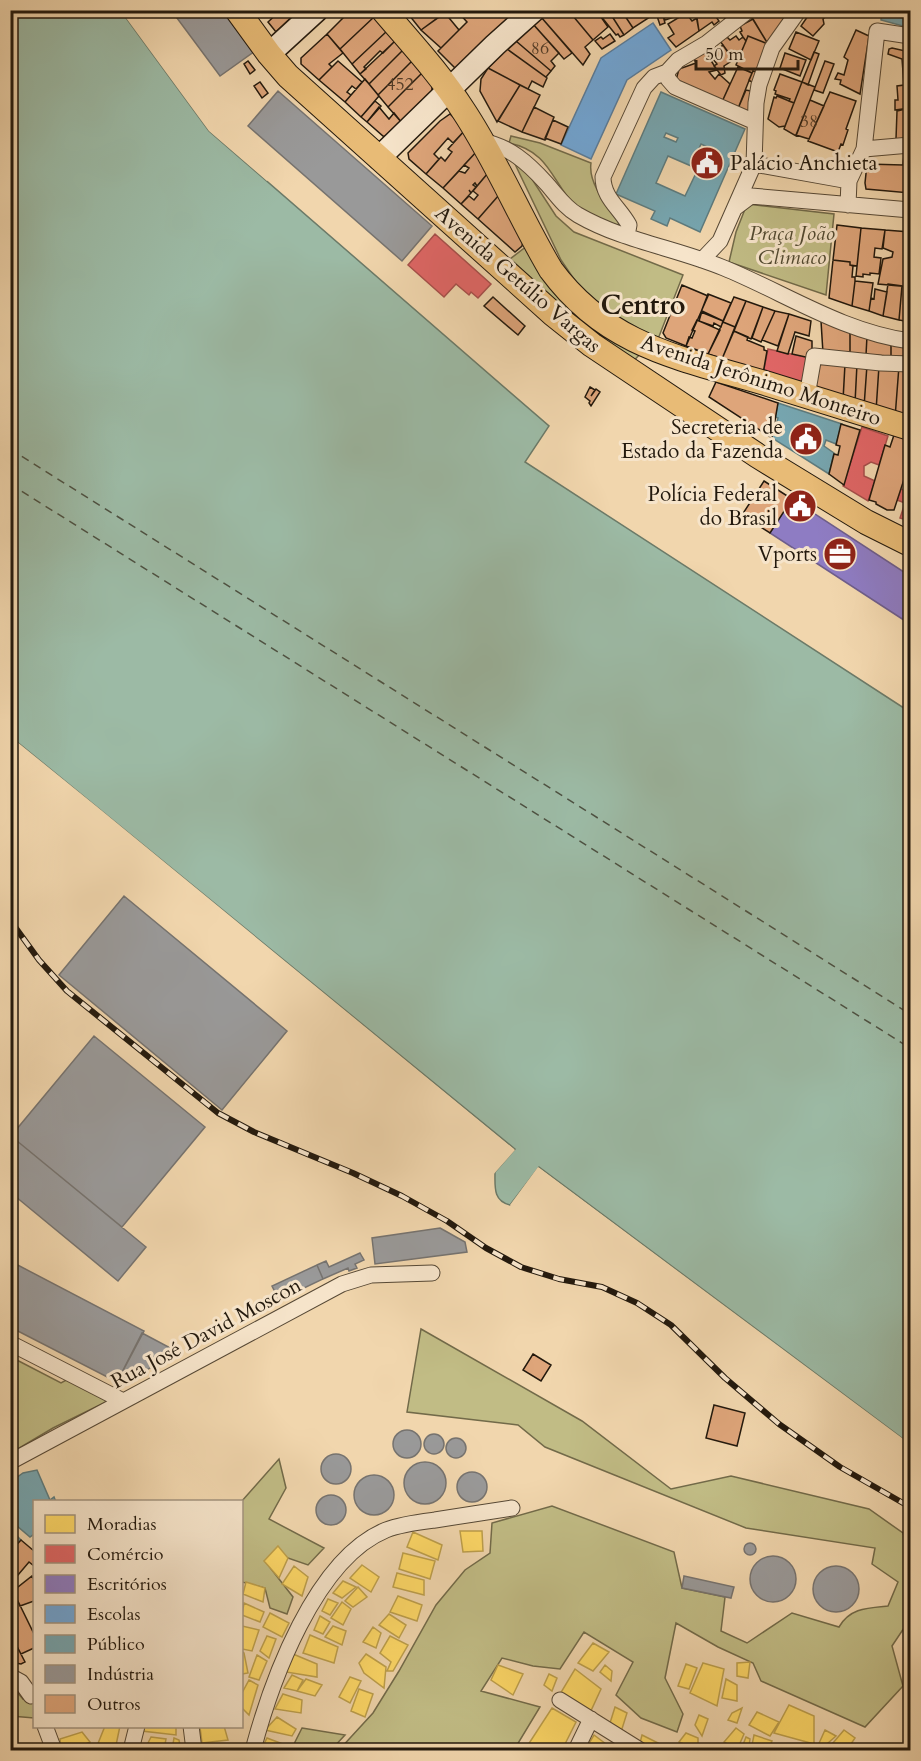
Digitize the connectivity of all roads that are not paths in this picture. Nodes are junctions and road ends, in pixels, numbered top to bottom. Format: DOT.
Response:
graph roads {
  1 [pos="237,10"];
  2 [pos="317,10"];
  3 [pos="383,10"];
  4 [pos="534,10"];
  5 [pos="749,10"];
  6 [pos="799,10"];
  7 [pos="910,36"];
  8 [pos="269,54"];
  9 [pos="668,72"];
  10 [pos="450,90"];
  11 [pos="755,122"];
  12 [pos="482,141"];
  13 [pos="910,145"];
  14 [pos="864,149"];
  15 [pos="379,158"];
  16 [pos="754,164"];
  17 [pos="849,181"];
  18 [pos="747,192"];
  19 [pos="848,205"];
  20 [pos="910,210"];
  21 [pos="627,236"];
  22 [pos="720,241"];
  23 [pos="702,260"];
  24 [pos="724,268"];
  25 [pos="910,340"];
  26 [pos="910,364"];
  27 [pos="807,396"];
  28 [pos="910,428"];
  29 [pos="866,522"];
  30 [pos="910,544"];
  31 [pos="910,549"];
  32 [pos="432,1273"];
  33 [pos="10,1343"];
  34 [pos="123,1401"];
  35 [pos="10,1462"];
  36 [pos="512,1508"];
  37 [pos="10,1676"];
  38 [pos="31,1696"];
  39 [pos="560,1700"];
  40 [pos="591,1719"];
  41 [pos="46,1728"];
  42 [pos="136,1728"];
  43 [pos="191,1728"];
  44 [pos="54,1750"];
  45 [pos="131,1750"];
  46 [pos="194,1750"];
  47 [pos="253,1750"];
  48 [pos="576,1750"];
  49 [pos="640,1750"];
  1 -- 8 [label="main road, Avenida Getúlio Vargas"];
  2 -- 8 [label="street"];
  3 -- 10 [label="main road, Avenida Jerônimo Monteiro"];
  4 -- 10 [label="street"];
  5 -- 9 [label="street"];
  6 -- 11 [label="street"];
  7 -- 14 [label="street"];
  8 -- 15 [label="main road, Avenida Getúlio Vargas"];
  9 -- 11 [label="street"];
  9 -- 21 [label="street"];
  10 -- 12 [label="main road, Avenida Jerônimo Monteiro"];
  10 -- 15 [label="street"];
  11 -- 16 [label="street"];
  12 -- 21 [label="street"];
  12 -- 27 [label="main road, Avenida Jerônimo Monteiro"];
  13 -- 14 [label="street"];
  14 -- 17 [label="street"];
  15 -- 29 [label="main road, Avenida Getúlio Vargas"];
  16 -- 17 [label="street"];
  16 -- 18 [label="street"];
  17 -- 19 [label="street"];
  18 -- 19 [label="street"];
  18 -- 22 [label="street"];
  19 -- 20 [label="street"];
  21 -- 23 [label="street"];
  22 -- 23 [label="street"];
  22 -- 24 [label="street"];
  23 -- 24 [label="street"];
  24 -- 25 [label="street"];
  26 -- 27 [label="street"];
  27 -- 28 [label="main road, Avenida Jerônimo Monteiro"];
  29 -- 30 [label="main road, Avenida Getúlio Vargas"];
  29 -- 31 [label="street"];
  32 -- 34 [label="street, Rua José David Moscon"];
  33 -- 34 [label="street"];
  34 -- 35 [label="street, Rua José David Moscon"];
  36 -- 47 [label="street"];
  37 -- 38 [label="street"];
  39 -- 40 [label="street"];
  40 -- 48 [label="street"];
  40 -- 49 [label="street"];
  41 -- 44 [label="street"];
  42 -- 45 [label="street"];
  43 -- 46 [label="street"];
}
